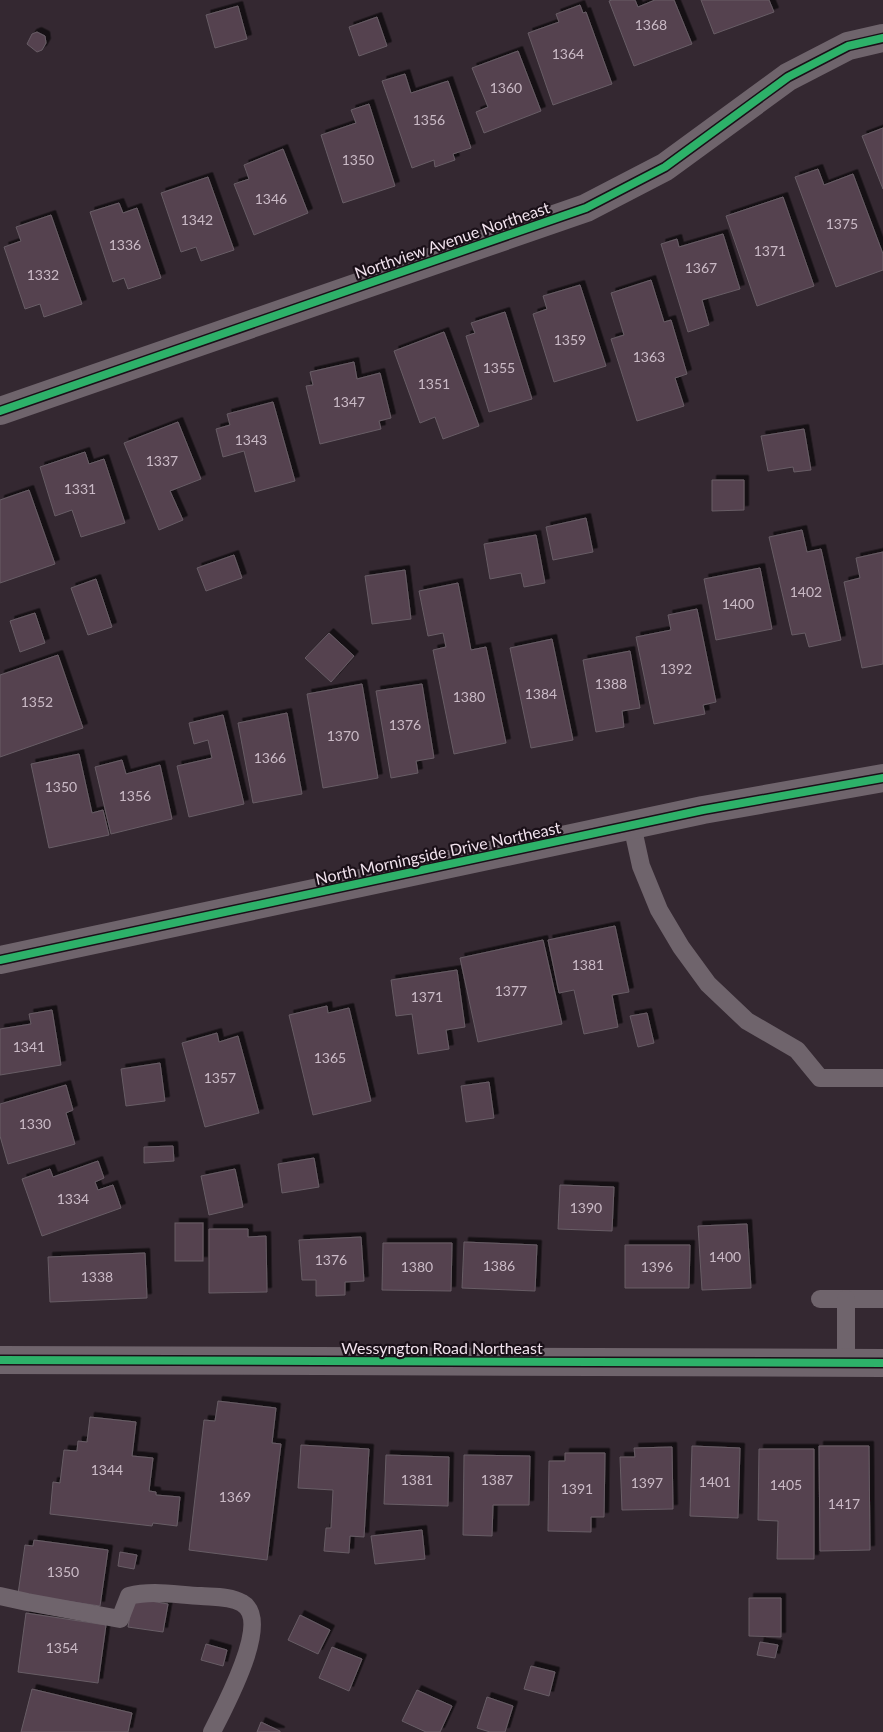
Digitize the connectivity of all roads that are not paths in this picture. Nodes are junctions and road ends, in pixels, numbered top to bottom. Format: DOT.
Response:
graph roads {
  1 [pos="883,38"];
  2 [pos="0,411"];
  3 [pos="883,778"];
  4 [pos="632,825"];
  5 [pos="0,960"];
  6 [pos="883,1078"];
  7 [pos="820,1299"];
  8 [pos="846,1299"];
  9 [pos="883,1299"];
  10 [pos="0,1360"];
  11 [pos="846,1363"];
  12 [pos="883,1363"];
  13 [pos="0,1596"];
  14 [pos="212,1732"];
  1 -- 2 [label="street, Northview Avenue Northeast"];
  3 -- 4 [label="street, North Morningside Drive Northeast"];
  4 -- 5 [label="street, North Morningside Drive Northeast"];
  4 -- 6 [label="lane"];
  7 -- 8 [label="lane"];
  8 -- 9 [label="lane"];
  8 -- 11 [label="lane"];
  10 -- 11 [label="street, Wessyngton Road Northeast"];
  11 -- 12 [label="street, Wessyngton Road Northeast"];
  13 -- 14 [label="lane"];
}
